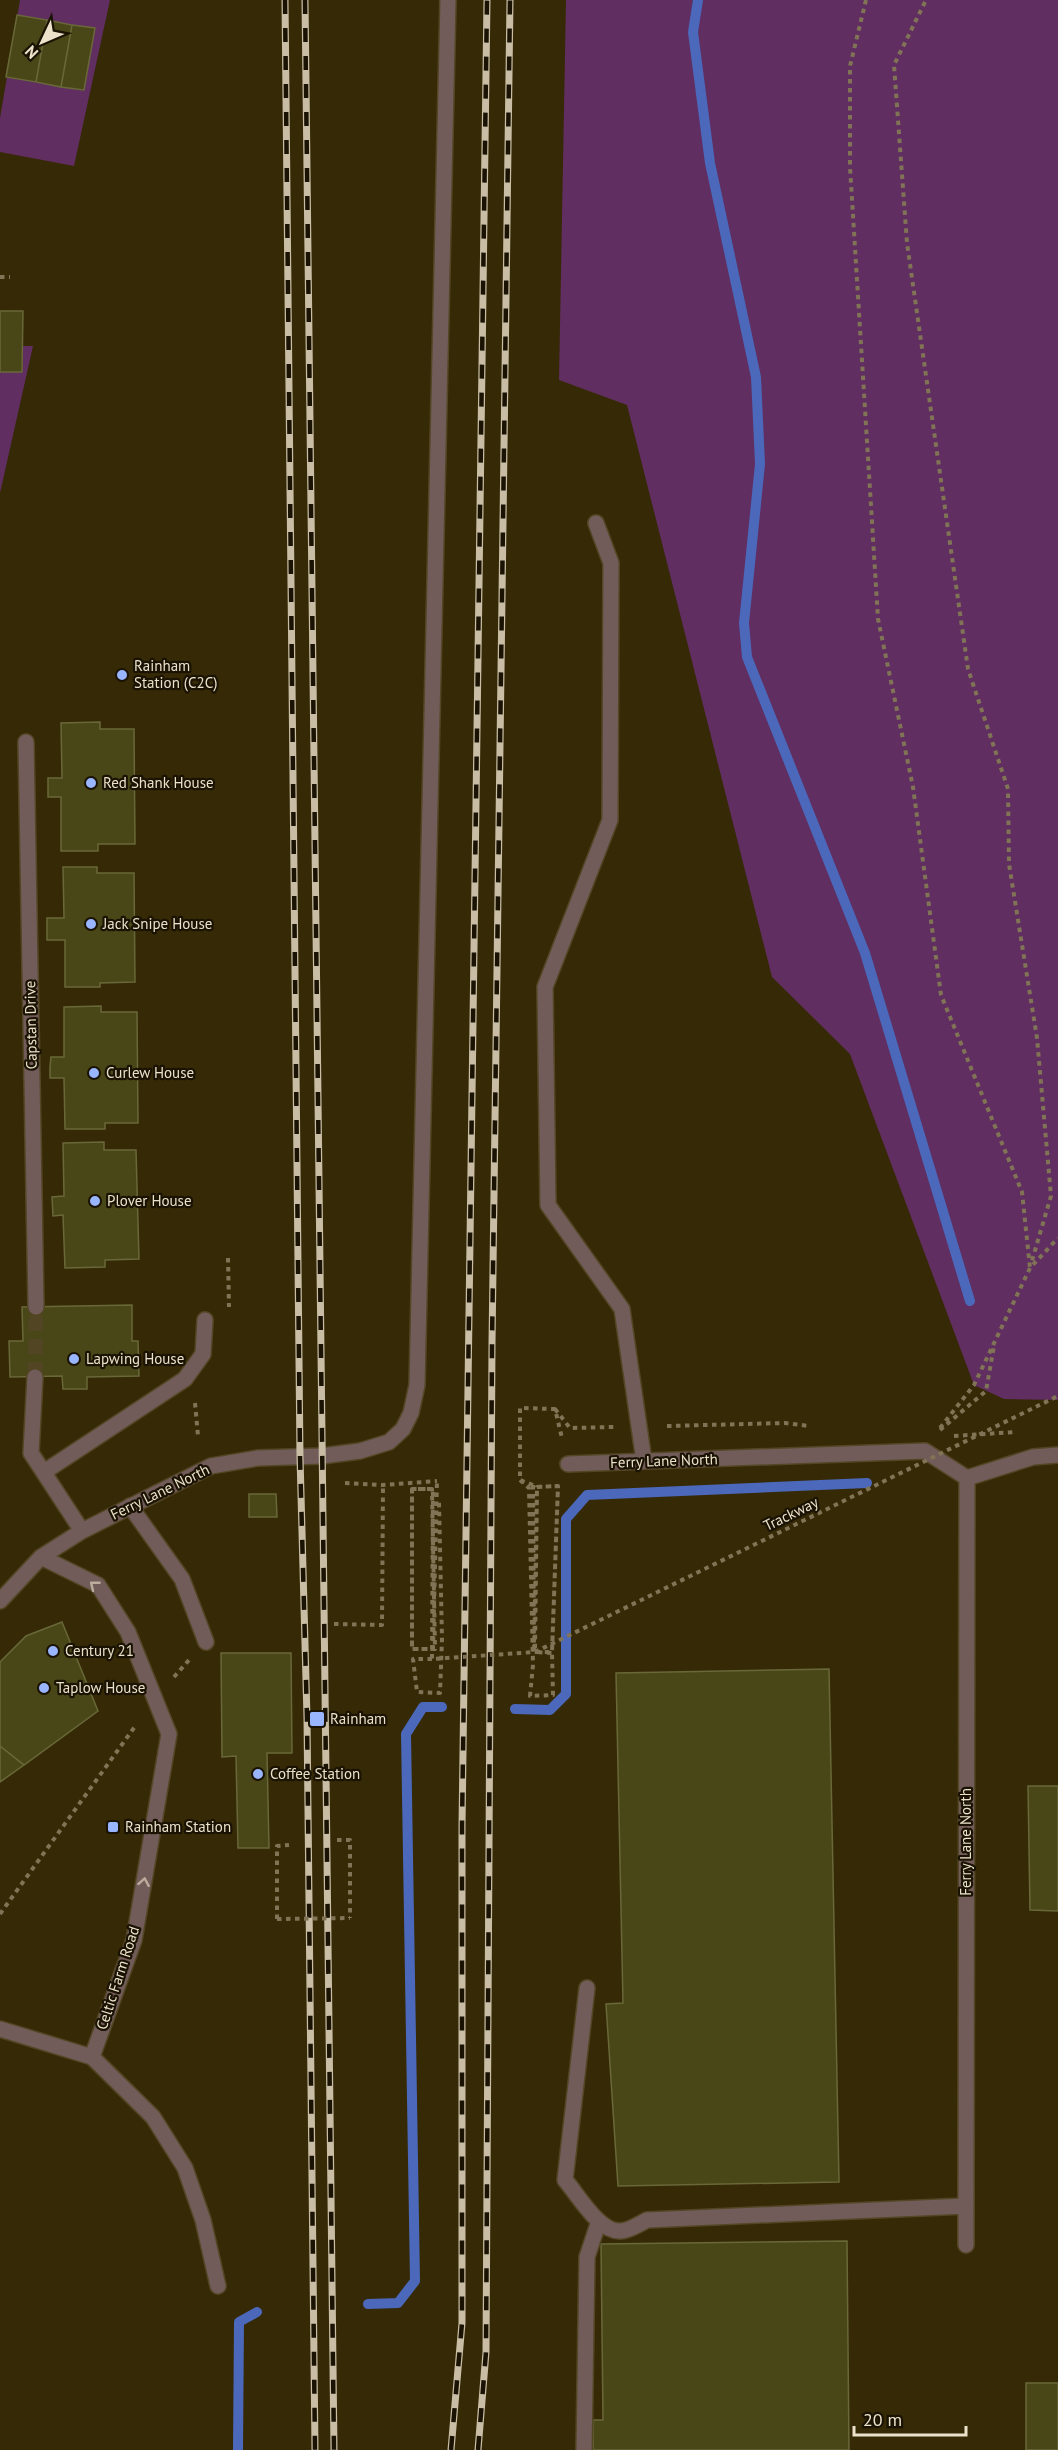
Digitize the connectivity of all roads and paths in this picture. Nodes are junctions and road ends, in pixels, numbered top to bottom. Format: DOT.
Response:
graph roads {
  1 [pos="448,0"];
  2 [pos="866,0"];
  3 [pos="926,1"];
  4 [pos="0,277"];
  5 [pos="10,277"];
  6 [pos="596,523"];
  7 [pos="27,742"];
  8 [pos="1058,1238"];
  9 [pos="1030,1268"];
  10 [pos="36,1307"];
  11 [pos="205,1320"];
  12 [pos="995,1338"];
  13 [pos="35,1377"];
  14 [pos="195,1395"];
  15 [pos="1058,1396"];
  16 [pos="198,1436"];
  17 [pos="1058,1455"];
  18 [pos="644,1461"];
  19 [pos="568,1464"];
  20 [pos="44,1472"];
  21 [pos="967,1478"];
  22 [pos="520,1480"];
  23 [pos="383,1485"];
  24 [pos="535,1486"];
  25 [pos="130,1506"];
  26 [pos="82,1531"];
  27 [pos="41,1557"];
  28 [pos="412,1557"];
  29 [pos="412,1569"];
  30 [pos="555,1569"];
  31 [pos="0,1601"];
  32 [pos="334,1624"];
  33 [pos="206,1642"];
  34 [pos="534,1652"];
  35 [pos="552,1652"];
  36 [pos="432,1659"];
  37 [pos="154,1699"];
  38 [pos="337,1840"];
  39 [pos="289,1845"];
  40 [pos="0,1914"];
  41 [pos="587,1988"];
  42 [pos="0,2029"];
  43 [pos="92,2057"];
  44 [pos="966,2206"];
  45 [pos="598,2224"];
  46 [pos="966,2245"];
  47 [pos="218,2286"];
  48 [pos="584,2450"];
  1 -- 25 [label="street, Ferry Lane North"];
  2 -- 9 [label="path"];
  3 -- 9 [label="path"];
  4 -- 5 [label="path"];
  6 -- 18 [label="street"];
  7 -- 10 [label="street, Capstan Drive"];
  8 -- 9 [label="path"];
  9 -- 12 [label="path"];
  11 -- 20 [label="street"];
  12 -- 12 [label="path"];
  13 -- 20 [label="street"];
  14 -- 16 [label="path"];
  15 -- 34 [label="path, Trackway, bridge"];
  17 -- 21 [label="street"];
  18 -- 19 [label="street, Ferry Lane North"];
  18 -- 21 [label="street, Ferry Lane North"];
  19 -- 22 [label="path"];
  20 -- 26 [label="street"];
  21 -- 44 [label="street, Ferry Lane North"];
  22 -- 24 [label="path"];
  22 -- 35 [label="path"];
  23 -- 32 [label="path"];
  24 -- 30 [label="path, bridge"];
  24 -- 34 [label="path, bridge"];
  24 -- 34 [label="path, bridge"];
  25 -- 26 [label="street, Ferry Lane North"];
  25 -- 33 [label="street"];
  26 -- 27 [label="street, Ferry Lane North"];
  27 -- 31 [label="street, Ferry Lane North"];
  37 -- 27 [label="street, Celtic Farm Road, one-way"];
  28 -- 29 [label="path, bridge"];
  28 -- 29 [label="path, bridge"];
  28 -- 36 [label="path, bridge"];
  29 -- 36 [label="path, bridge"];
  30 -- 34 [label="path, bridge"];
  30 -- 35 [label="path, bridge"];
  33 -- 37 [label="path"];
  34 -- 35 [label="path, bridge"];
  34 -- 36 [label="path, bridge"];
  37 -- 40 [label="path"];
  43 -- 37 [label="street, Celtic Farm Road, one-way"];
  38 -- 39 [label="path, bridge"];
  41 -- 45 [label="street"];
  42 -- 43 [label="street"];
  43 -- 47 [label="street"];
  44 -- 45 [label="street"];
  44 -- 46 [label="street, Ferry Lane North"];
  45 -- 48 [label="street"];
}
